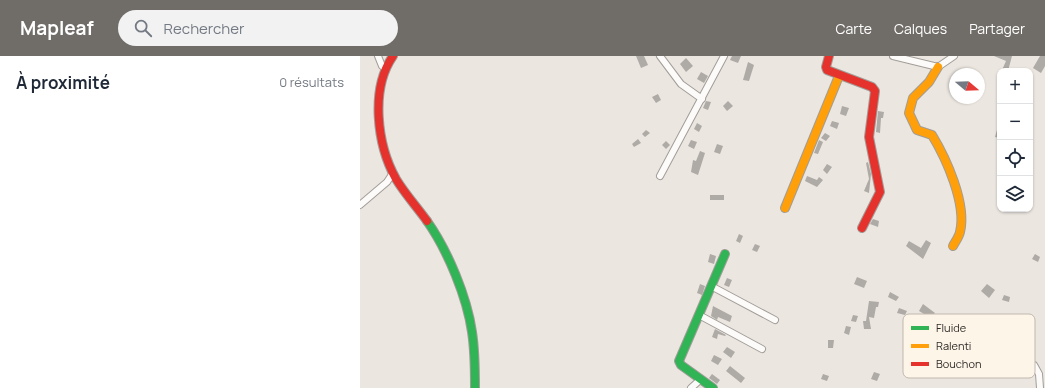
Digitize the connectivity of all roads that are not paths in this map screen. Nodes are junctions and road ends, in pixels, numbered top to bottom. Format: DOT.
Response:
graph roads {
  1 [pos="378,56"];
  2 [pos="393,56"];
  3 [pos="660,56"];
  4 [pos="724,56"];
  5 [pos="829,56"];
  6 [pos="893,56"];
  7 [pos="954,56"];
  8 [pos="938,67"];
  9 [pos="385,68"];
  10 [pos="839,76"];
  11 [pos="702,99"];
  12 [pos="393,173"];
  13 [pos="660,176"];
  14 [pos="388,182"];
  15 [pos="398,182"];
  16 [pos="360,205"];
  17 [pos="785,208"];
  18 [pos="862,228"];
  19 [pos="954,246"];
  20 [pos="725,254"];
  21 [pos="711,286"];
  22 [pos="699,315"];
  23 [pos="775,320"];
  24 [pos="762,349"];
  25 [pos="1035,367"];
  26 [pos="701,379"];
  27 [pos="475,388"];
  28 [pos="691,388"];
  29 [pos="713,388"];
  30 [pos="1040,388"];
  1 -- 9 [label="street"];
  2 -- 9 [label="street"];
  3 -- 11 [label="street"];
  4 -- 11 [label="street"];
  5 -- 10 [label="street"];
  6 -- 8 [label="street"];
  7 -- 8 [label="street"];
  8 -- 19 [label="street"];
  9 -- 12 [label="street"];
  10 -- 17 [label="street"];
  10 -- 18 [label="street"];
  11 -- 13 [label="street"];
  12 -- 14 [label="street"];
  12 -- 15 [label="street"];
  14 -- 15 [label="street"];
  14 -- 16 [label="street"];
  15 -- 27 [label="street"];
  20 -- 21 [label="street"];
  21 -- 22 [label="street"];
  21 -- 23 [label="street"];
  22 -- 24 [label="street"];
  22 -- 26 [label="street"];
  25 -- 30 [label="street"];
  26 -- 28 [label="street"];
  26 -- 29 [label="street"];
}
